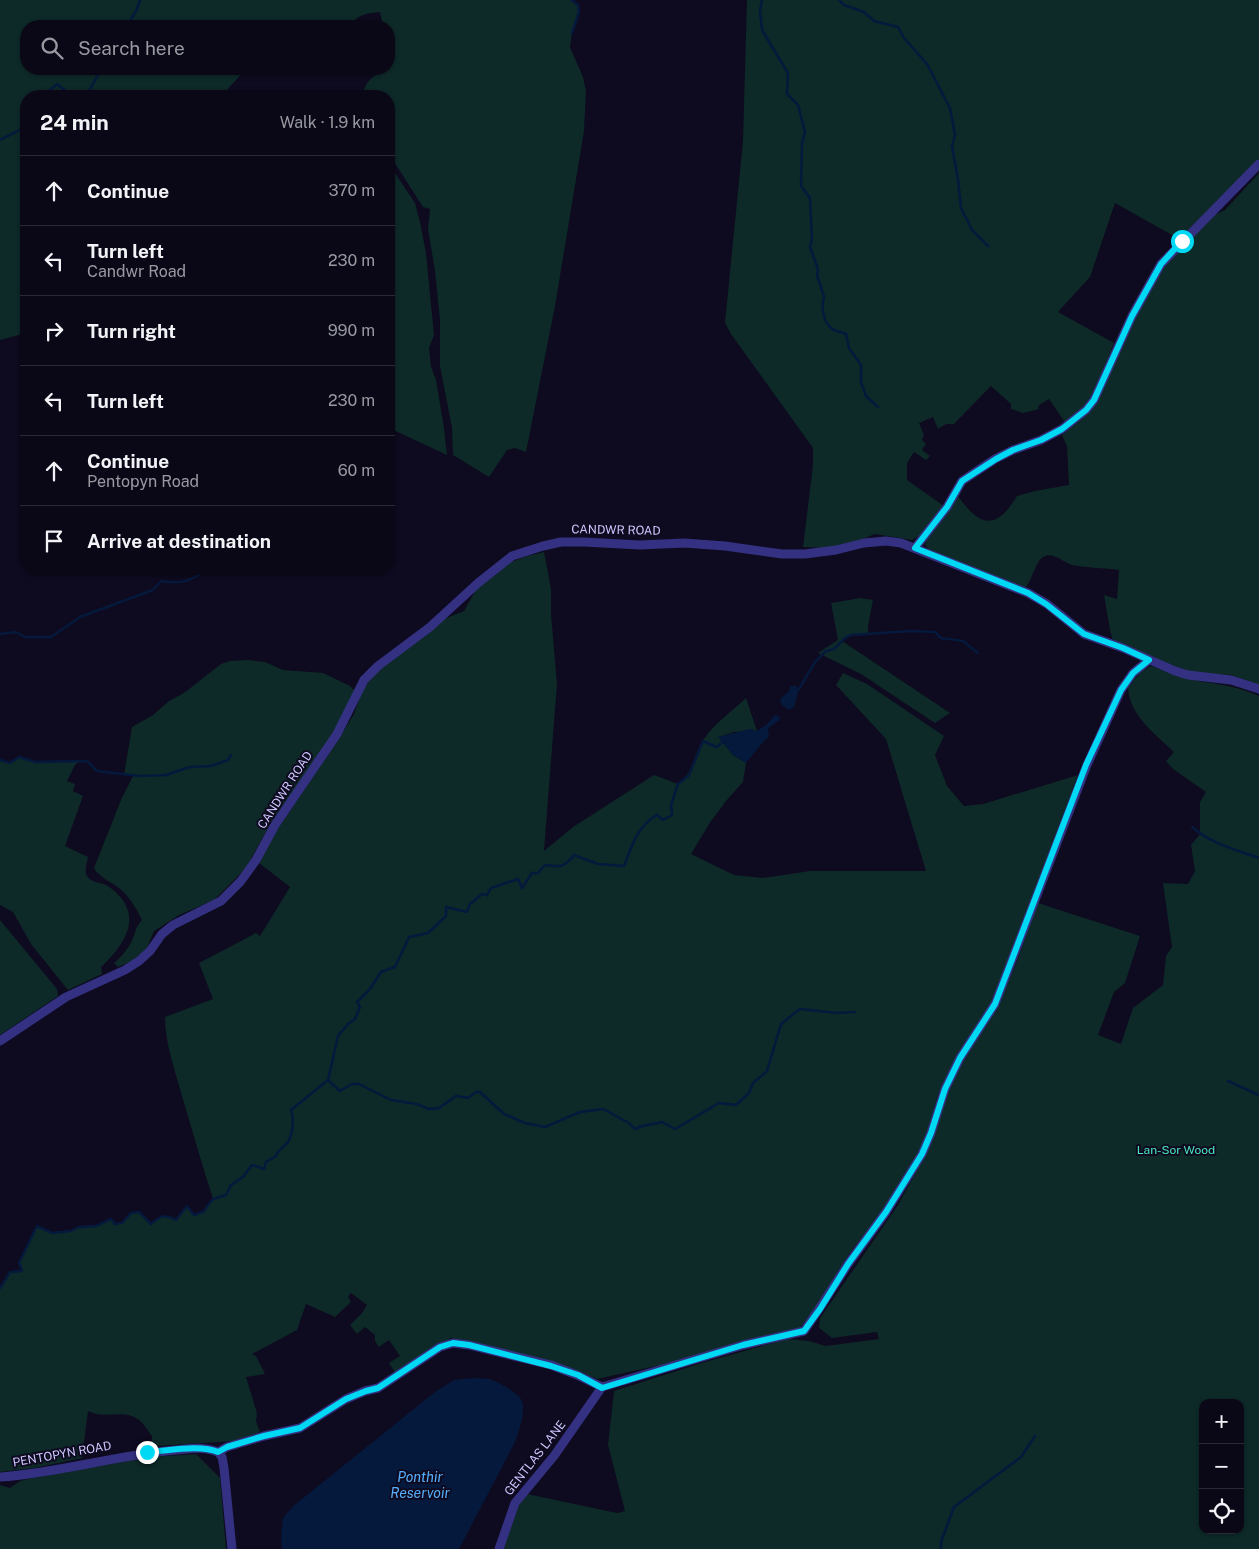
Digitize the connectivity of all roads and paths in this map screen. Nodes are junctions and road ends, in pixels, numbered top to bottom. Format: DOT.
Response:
graph roads {
  1 [pos="1259,164"];
  2 [pos="915,548"];
  3 [pos="1149,660"];
  4 [pos="1259,689"];
  5 [pos="0,1041"];
  6 [pos="602,1388"];
  7 [pos="218,1452"];
  8 [pos="0,1477"];
  9 [pos="232,1549"];
  10 [pos="499,1549"];
  1 -- 2 [label="street"];
  2 -- 3 [label="street, CANDWR ROAD"];
  2 -- 5 [label="street, CANDWR ROAD"];
  3 -- 4 [label="street, CANDWR ROAD"];
  3 -- 6 [label="street"];
  6 -- 7 [label="street"];
  6 -- 10 [label="street, GENTLAS LANE"];
  7 -- 8 [label="street, PENTOPYN ROAD"];
  7 -- 9 [label="street"];
}
